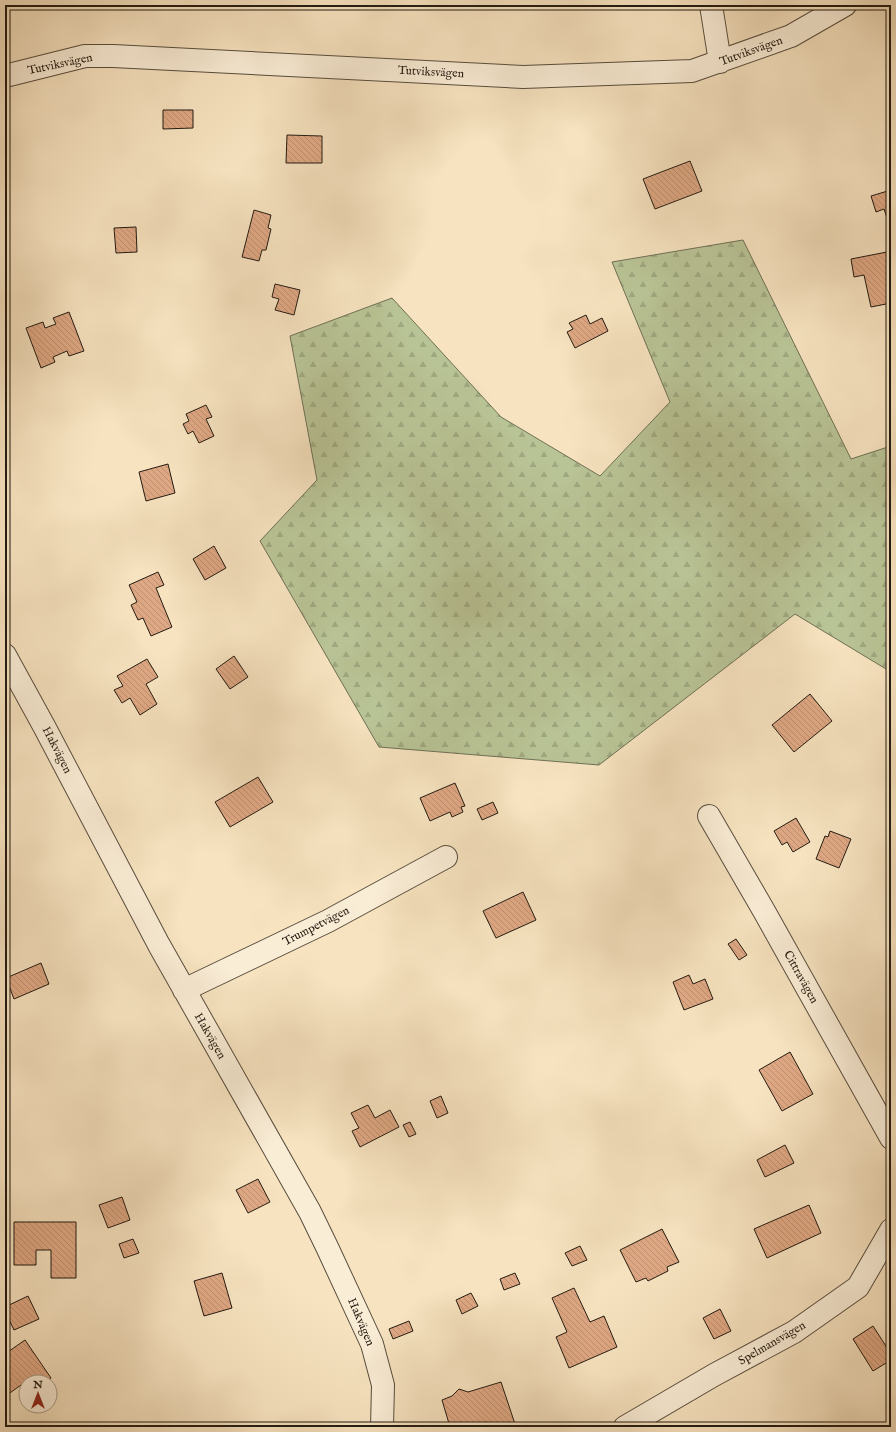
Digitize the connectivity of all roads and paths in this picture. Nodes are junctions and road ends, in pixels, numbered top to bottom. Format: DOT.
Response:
graph roads {
  1 [pos="711,5"];
  2 [pos="845,5"];
  3 [pos="720,62"];
  4 [pos="5,76"];
  5 [pos="5,655"];
  6 [pos="709,816"];
  7 [pos="446,857"];
  8 [pos="184,990"];
  9 [pos="891,1138"];
  10 [pos="891,1230"];
  11 [pos="382,1427"];
  12 [pos="625,1427"];
  1 -- 3 [label="street"];
  2 -- 3 [label="street, Tutviksvägen"];
  3 -- 4 [label="street, Tutviksvägen"];
  5 -- 8 [label="street, Hakvägen"];
  6 -- 9 [label="street, Cittravägen"];
  7 -- 8 [label="street, Trumpetvägen"];
  8 -- 11 [label="street, Hakvägen"];
  10 -- 12 [label="street, Spelmansvägen"];
}
